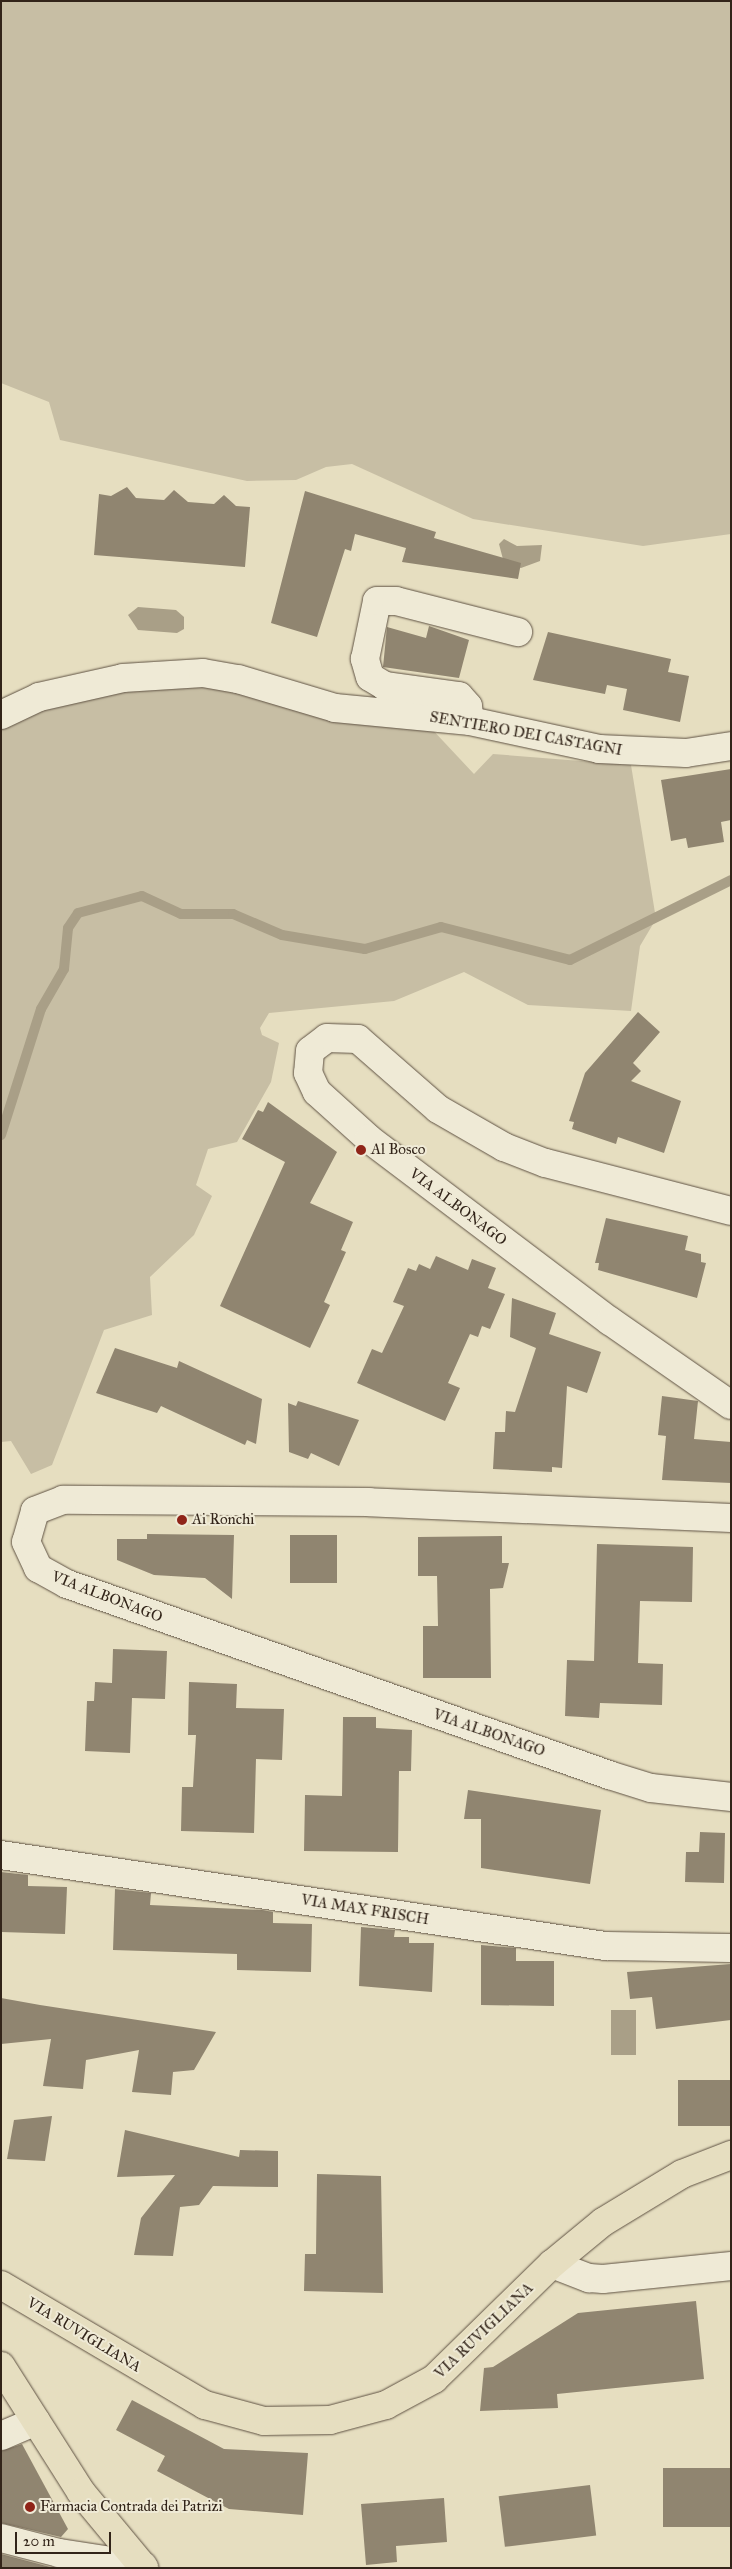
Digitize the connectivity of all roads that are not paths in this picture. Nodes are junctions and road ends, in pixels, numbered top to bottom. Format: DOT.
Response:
graph roads {
  1 [pos="518,632"];
  2 [pos="1,715"];
  3 [pos="470,721"];
  4 [pos="731,746"];
  5 [pos="731,1211"];
  6 [pos="731,1405"];
  7 [pos="731,1518"];
  8 [pos="731,1797"];
  9 [pos="1,1855"];
  10 [pos="731,1948"];
  11 [pos="731,2155"];
  12 [pos="552,2264"];
  13 [pos="731,2266"];
  14 [pos="1,2285"];
  15 [pos="1,2366"];
  16 [pos="36,2421"];
  17 [pos="1,2436"];
  18 [pos="1,2538"];
  19 [pos="143,2567"];
  1 -- 3 [label="street"];
  2 -- 3 [label="street, SENTIERO DEI CASTAGNI"];
  3 -- 4 [label="street, SENTIERO DEI CASTAGNI"];
  5 -- 6 [label="street, VIA ALBONAGO"];
  7 -- 8 [label="street, VIA ALBONAGO"];
  9 -- 10 [label="street, VIA MAX FRISCH"];
  11 -- 12 [label="main road, VIA RUVIGLIANA"];
  12 -- 13 [label="street"];
  12 -- 14 [label="main road, VIA RUVIGLIANA"];
  15 -- 16 [label="main road"];
  16 -- 17 [label="street"];
  16 -- 19 [label="main road"];
  18 -- 19 [label="street"];
}
